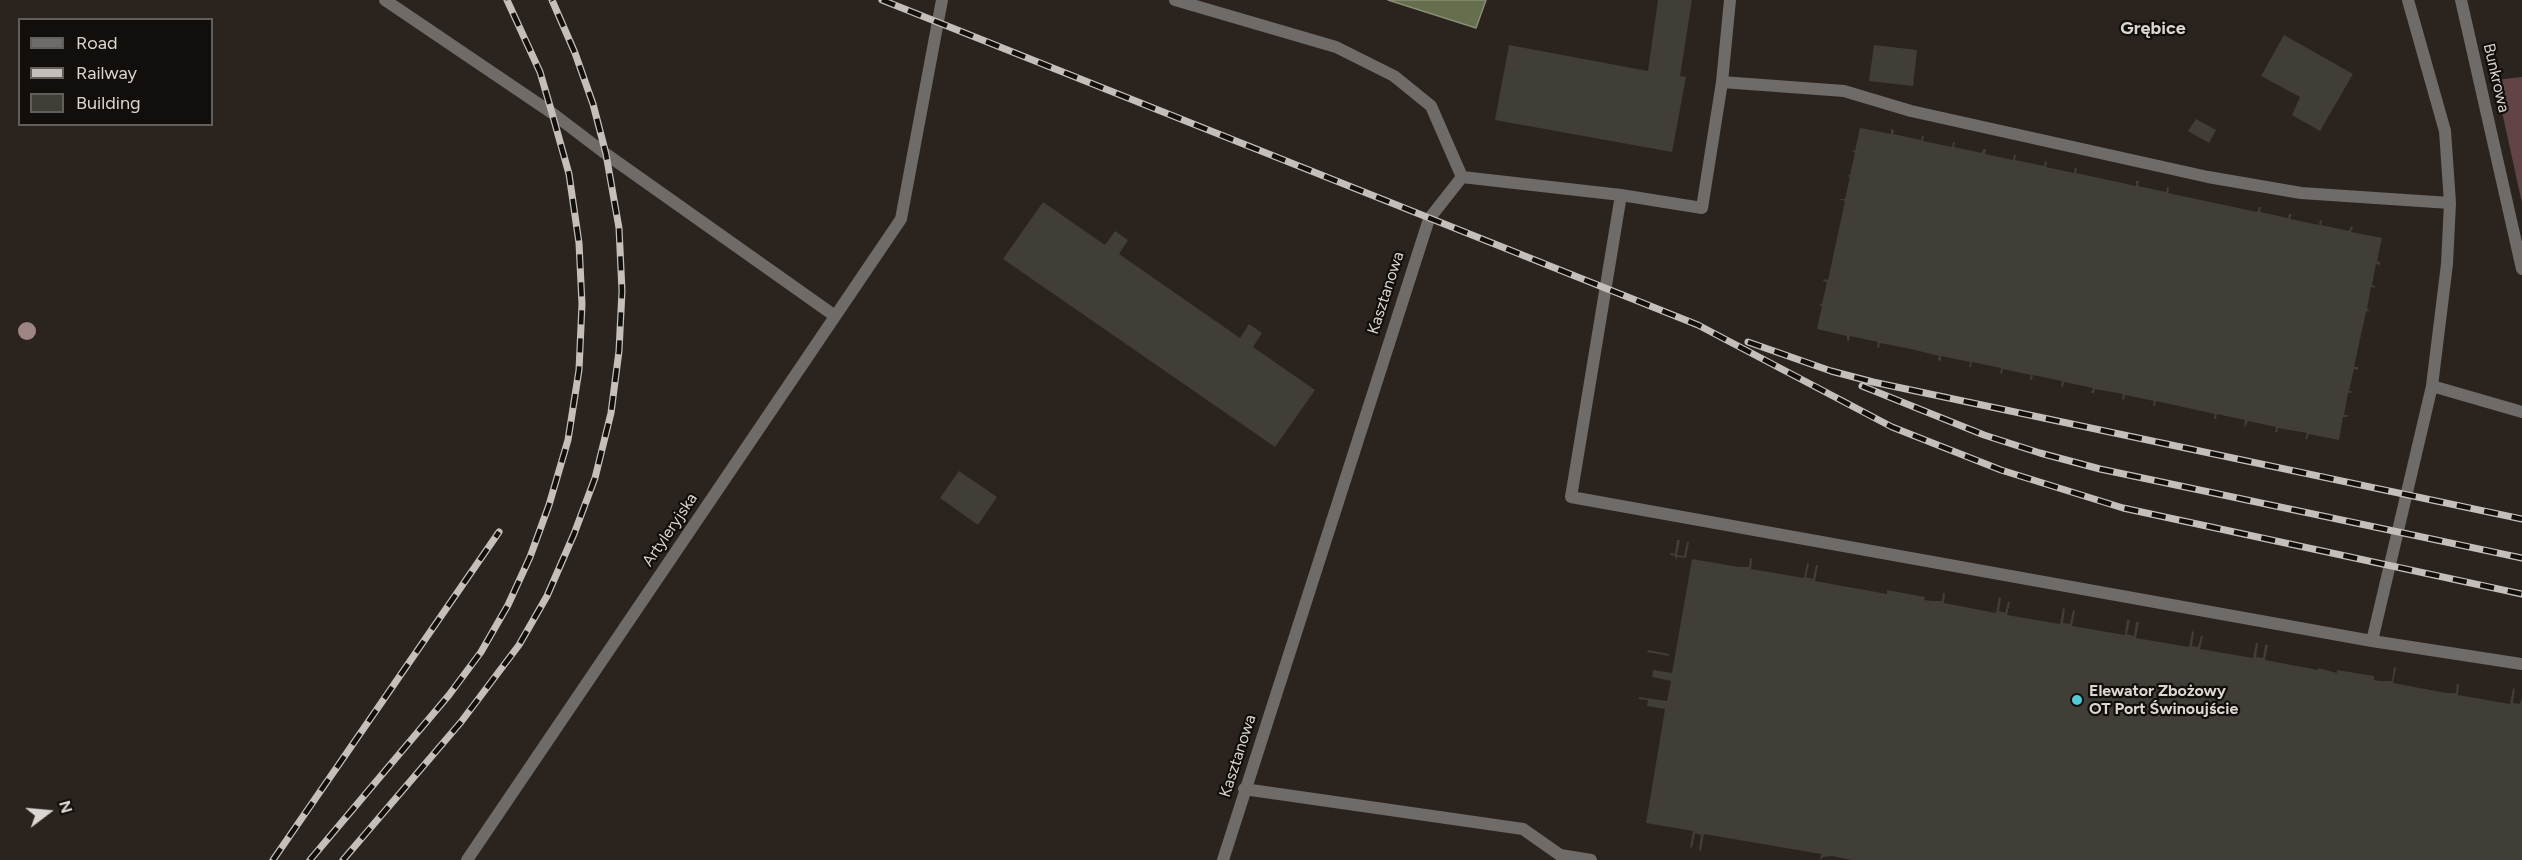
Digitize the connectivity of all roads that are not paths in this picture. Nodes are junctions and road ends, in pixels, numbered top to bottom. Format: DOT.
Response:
graph roads {
  1 [pos="385,0"];
  2 [pos="942,0"];
  3 [pos="1175,0"];
  4 [pos="1730,0"];
  5 [pos="2408,0"];
  6 [pos="2461,0"];
  7 [pos="1722,82"];
  8 [pos="1462,177"];
  9 [pos="1621,195"];
  10 [pos="2450,203"];
  11 [pos="2522,269"];
  12 [pos="836,316"];
  13 [pos="2432,386"];
  14 [pos="2522,412"];
  15 [pos="2372,641"];
  16 [pos="2522,664"];
  17 [pos="1244,789"];
  18 [pos="467,860"];
  19 [pos="1223,860"];
  20 [pos="1591,860"];
  1 -- 12 [label="street"];
  2 -- 12 [label="street, Artyleryjska"];
  3 -- 8 [label="street"];
  4 -- 7 [label="street"];
  5 -- 10 [label="street"];
  6 -- 11 [label="street, Bunkrowa"];
  7 -- 9 [label="street"];
  7 -- 10 [label="street"];
  8 -- 9 [label="street"];
  8 -- 17 [label="street, Kasztanowa"];
  9 -- 15 [label="street"];
  10 -- 13 [label="street"];
  12 -- 18 [label="street, Artyleryjska"];
  13 -- 14 [label="street"];
  13 -- 15 [label="street"];
  15 -- 16 [label="street"];
  17 -- 19 [label="street, Kasztanowa"];
  17 -- 20 [label="street"];
}
